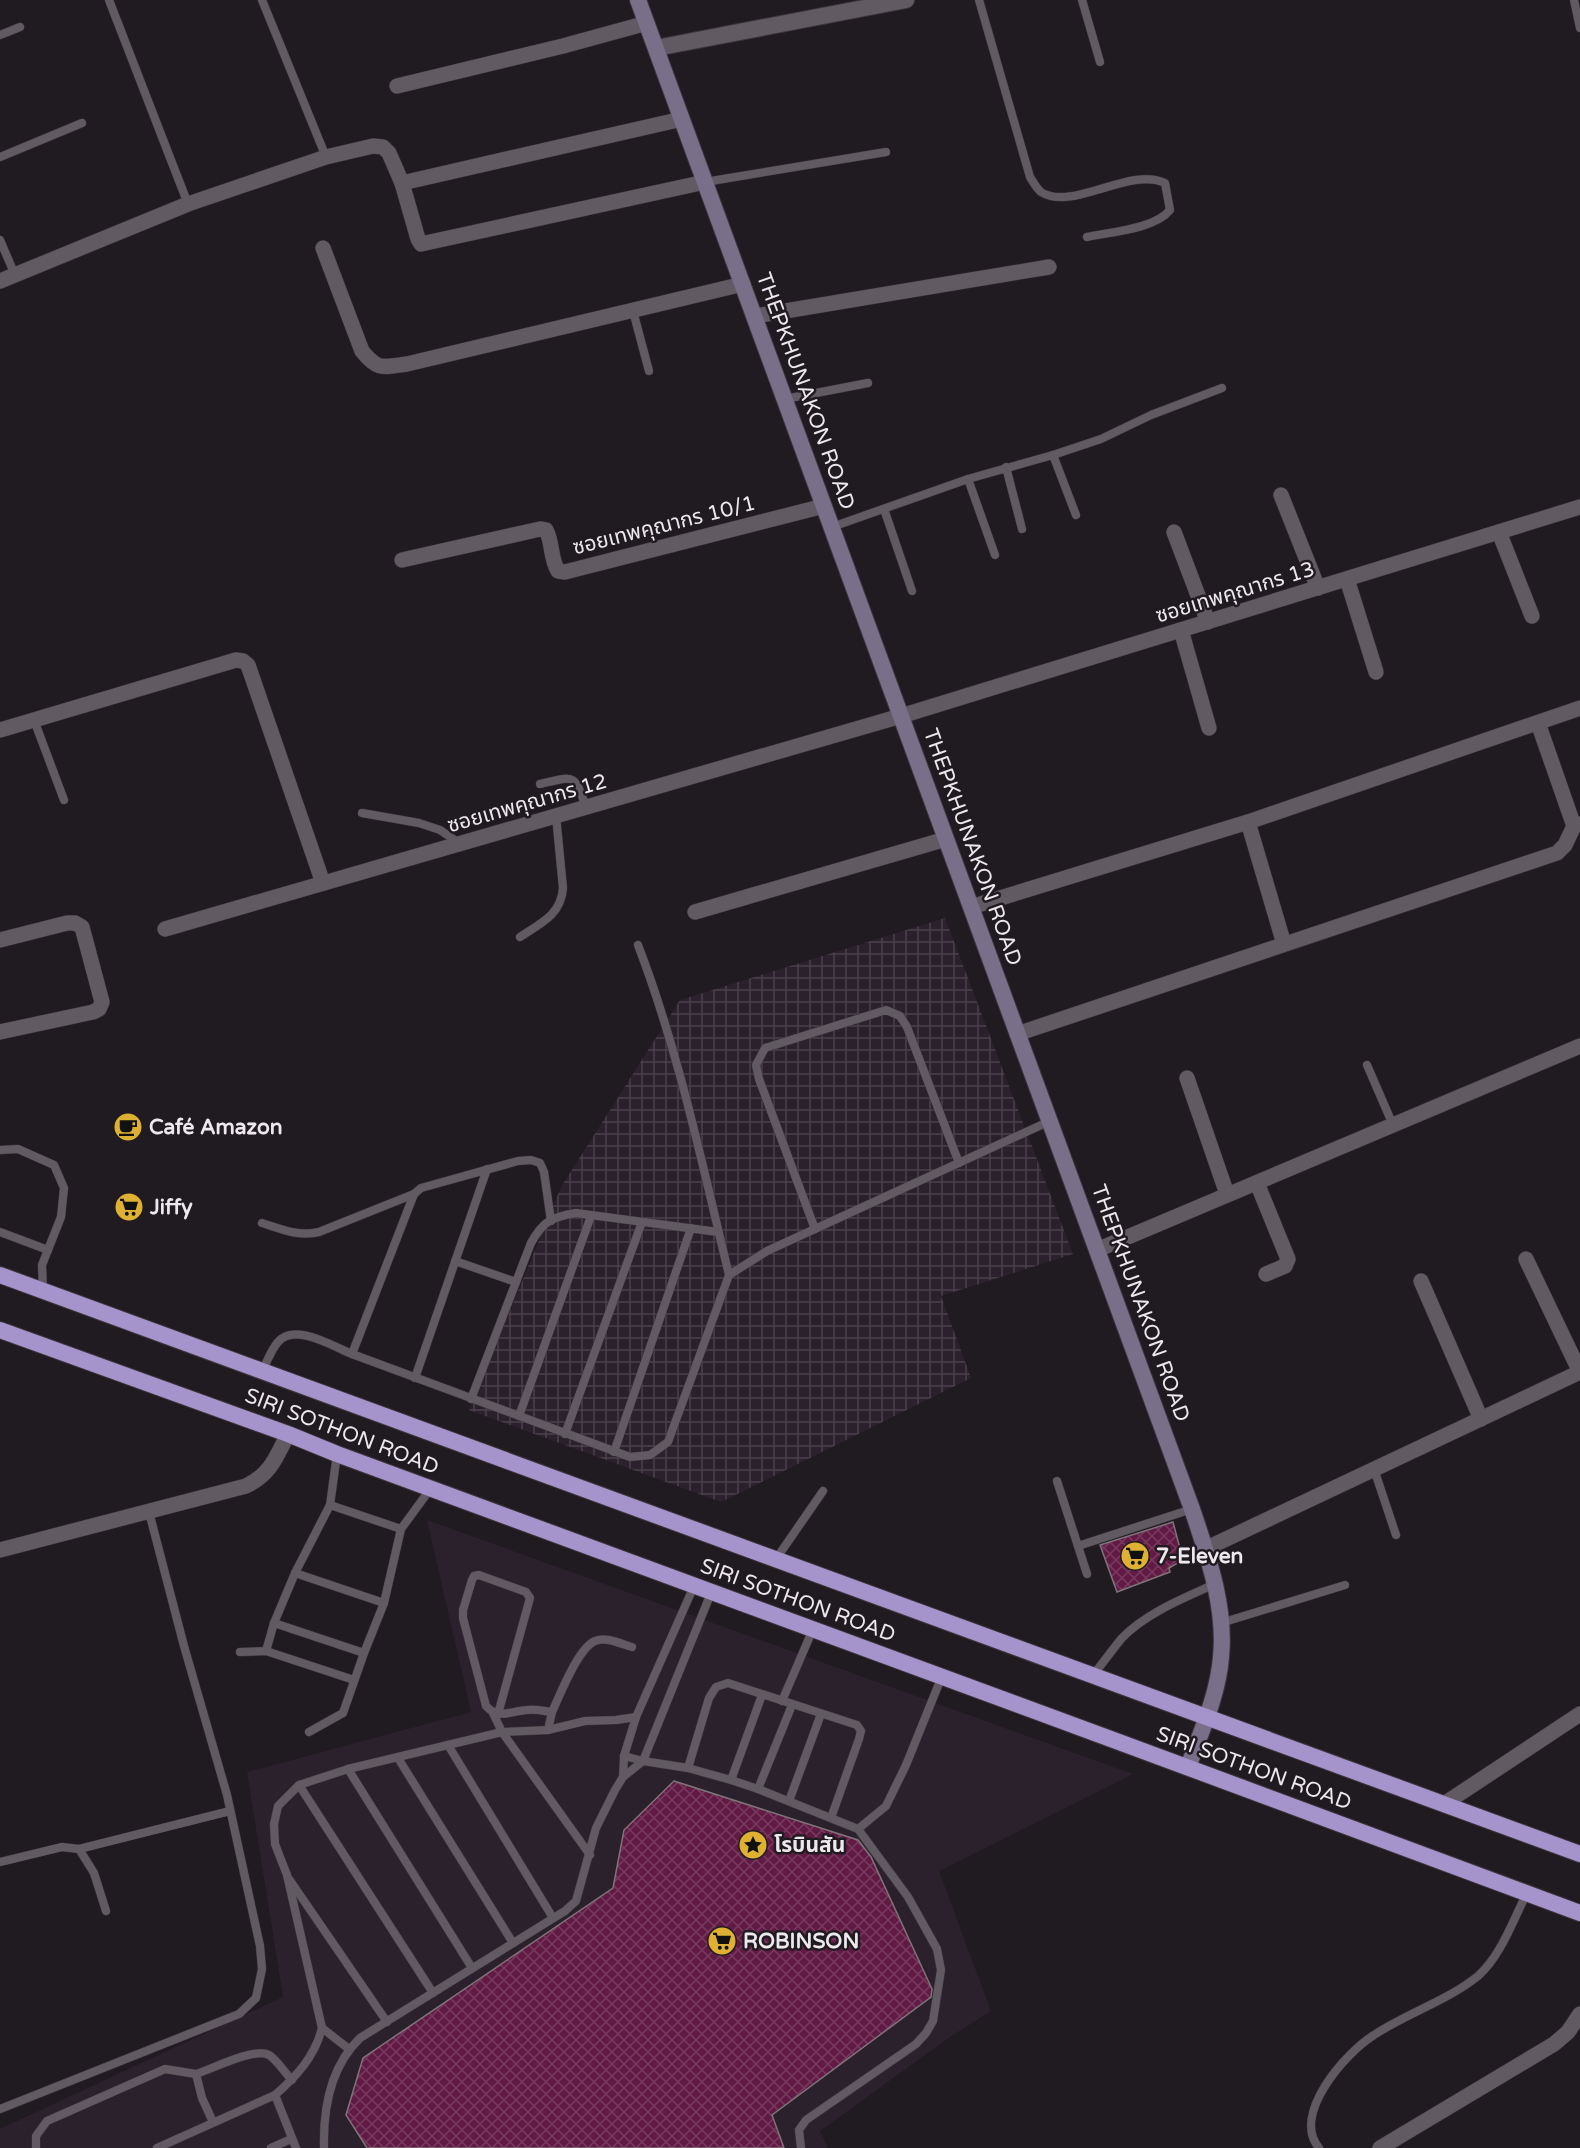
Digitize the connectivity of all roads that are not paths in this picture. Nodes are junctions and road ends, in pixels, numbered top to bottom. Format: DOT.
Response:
graph roads {
  1 [pos="109,0"];
  2 [pos="262,0"];
  3 [pos="638,0"];
  4 [pos="906,0"];
  5 [pos="979,0"];
  6 [pos="1082,0"];
  7 [pos="1574,0"];
  8 [pos="646,23"];
  9 [pos="20,27"];
  10 [pos="1580,28"];
  11 [pos="0,35"];
  12 [pos="656,48"];
  13 [pos="1100,62"];
  14 [pos="397,86"];
  15 [pos="682,118"];
  16 [pos="82,123"];
  17 [pos="886,152"];
  18 [pos="0,157"];
  19 [pos="326,157"];
  20 [pos="705,182"];
  21 [pos="402,183"];
  22 [pos="188,204"];
  23 [pos="1087,237"];
  24 [pos="0,240"];
  25 [pos="323,248"];
  26 [pos="1050,267"];
  27 [pos="15,275"];
  28 [pos="0,281"];
  29 [pos="743,284"];
  30 [pos="633,311"];
  31 [pos="754,316"];
  32 [pos="649,371"];
  33 [pos="868,383"];
  34 [pos="1222,388"];
  35 [pos="785,399"];
  36 [pos="1053,455"];
  37 [pos="1006,467"];
  38 [pos="968,479"];
  39 [pos="1281,495"];
  40 [pos="824,506"];
  41 [pos="1580,507"];
  42 [pos="884,509"];
  43 [pos="1076,515"];
  44 [pos="832,527"];
  45 [pos="1022,529"];
  46 [pos="1174,532"];
  47 [pos="1499,532"];
  48 [pos="995,555"];
  49 [pos="402,560"];
  50 [pos="1347,579"];
  51 [pos="1317,588"];
  52 [pos="912,591"];
  53 [pos="1532,616"];
  54 [pos="1208,622"];
  55 [pos="1181,630"];
  56 [pos="1376,672"];
  57 [pos="1580,708"];
  58 [pos="901,716"];
  59 [pos="34,720"];
  60 [pos="1538,723"];
  61 [pos="1209,728"];
  62 [pos="0,730"];
  63 [pos="540,784"];
  64 [pos="64,800"];
  65 [pos="586,807"];
  66 [pos="362,813"];
  67 [pos="556,816"];
  68 [pos="1248,822"];
  69 [pos="1577,825"];
  70 [pos="946,839"];
  71 [pos="461,844"];
  72 [pos="323,883"];
  73 [pos="971,907"];
  74 [pos="695,912"];
  75 [pos="165,929"];
  76 [pos="520,937"];
  77 [pos="0,940"];
  78 [pos="1284,944"];
  79 [pos="638,945"];
  80 [pos="0,1032"];
  81 [pos="1017,1034"];
  82 [pos="1580,1046"];
  83 [pos="1367,1065"];
  84 [pos="1187,1078"];
  85 [pos="1050,1121"];
  86 [pos="1393,1125"];
  87 [pos="0,1150"];
  88 [pos="959,1163"];
  89 [pos="487,1169"];
  90 [pos="1257,1183"];
  91 [pos="414,1194"];
  92 [pos="1227,1194"];
  93 [pos="591,1216"];
  94 [pos="550,1221"];
  95 [pos="642,1222"];
  96 [pos="262,1223"];
  97 [pos="691,1228"];
  98 [pos="815,1229"];
  99 [pos="0,1232"];
  100 [pos="718,1232"];
  101 [pos="48,1250"];
  102 [pos="1097,1250"];
  103 [pos="1526,1259"];
  104 [pos="455,1261"];
  105 [pos="1266,1274"];
  106 [pos="0,1275"];
  107 [pos="729,1275"];
  108 [pos="1421,1281"];
  109 [pos="516,1282"];
  110 [pos="43,1291"];
  111 [pos="0,1330"];
  112 [pos="352,1354"];
  113 [pos="262,1371"];
  114 [pos="1580,1372"];
  115 [pos="415,1378"];
  116 [pos="471,1399"];
  117 [pos="519,1416"];
  118 [pos="1481,1419"];
  119 [pos="288,1434"];
  120 [pos="565,1434"];
  121 [pos="614,1452"];
  122 [pos="337,1454"];
  123 [pos="1374,1469"];
  124 [pos="1057,1481"];
  125 [pos="431,1488"];
  126 [pos="823,1491"];
  127 [pos="330,1505"];
  128 [pos="1192,1509"];
  129 [pos="149,1512"];
  130 [pos="401,1529"];
  131 [pos="1396,1535"];
  132 [pos="1078,1546"];
  133 [pos="1205,1549"];
  134 [pos="0,1550"];
  135 [pos="776,1559"];
  136 [pos="295,1573"];
  137 [pos="1087,1574"];
  138 [pos="1215,1584"];
  139 [pos="1345,1585"];
  140 [pos="694,1586"];
  141 [pos="711,1593"];
  142 [pos="384,1603"];
  143 [pos="274,1623"];
  144 [pos="1221,1623"];
  145 [pos="813,1629"];
  146 [pos="632,1647"];
  147 [pos="266,1651"];
  148 [pos="240,1652"];
  149 [pos="364,1653"];
  150 [pos="1093,1675"];
  151 [pos="942,1676"];
  152 [pos="354,1680"];
  153 [pos="762,1695"];
  154 [pos="782,1701"];
  155 [pos="792,1704"];
  156 [pos="552,1712"];
  157 [pos="495,1713"];
  158 [pos="821,1714"];
  159 [pos="1580,1714"];
  160 [pos="636,1717"];
  161 [pos="1207,1717"];
  162 [pos="548,1730"];
  163 [pos="309,1732"];
  164 [pos="502,1732"];
  165 [pos="448,1745"];
  166 [pos="624,1756"];
  167 [pos="398,1758"];
  168 [pos="643,1761"];
  169 [pos="1188,1767"];
  170 [pos="688,1768"];
  171 [pos="348,1769"];
  172 [pos="623,1777"];
  173 [pos="731,1780"];
  174 [pos="299,1785"];
  175 [pos="758,1789"];
  176 [pos="789,1801"];
  177 [pos="1444,1804"];
  178 [pos="230,1810"];
  179 [pos="831,1818"];
  180 [pos="858,1829"];
  181 [pos="79,1849"];
  182 [pos="1580,1854"];
  183 [pos="590,1856"];
  184 [pos="0,1862"];
  185 [pos="287,1875"];
  186 [pos="1527,1893"];
  187 [pos="106,1911"];
  188 [pos="1580,1913"];
  189 [pos="553,1918"];
  190 [pos="513,1943"];
  191 [pos="472,1968"];
  192 [pos="433,1993"];
  193 [pos="1580,2014"];
  194 [pos="387,2022"];
  195 [pos="322,2028"];
  196 [pos="349,2049"];
  197 [pos="196,2074"];
  198 [pos="292,2080"];
  199 [pos="275,2095"];
  200 [pos="0,2109"];
  201 [pos="213,2122"];
  202 [pos="291,2139"];
  203 [pos="36,2148"];
  204 [pos="157,2148"];
  205 [pos="271,2148"];
  206 [pos="296,2148"];
  207 [pos="324,2148"];
  208 [pos="801,2148"];
  209 [pos="1319,2148"];
  210 [pos="1380,2148"];
  1 -- 22 [label="lane"];
  2 -- 19 [label="lane"];
  3 -- 8 [label="main road, THEPKHUNAKON ROAD"];
  4 -- 12 [label="street"];
  5 -- 23 [label="lane"];
  6 -- 13 [label="lane"];
  7 -- 10 [label="lane"];
  8 -- 12 [label="main road, THEPKHUNAKON ROAD"];
  8 -- 14 [label="street"];
  9 -- 11 [label="lane"];
  12 -- 15 [label="main road, THEPKHUNAKON ROAD"];
  15 -- 20 [label="main road, THEPKHUNAKON ROAD"];
  15 -- 21 [label="street"];
  16 -- 18 [label="lane"];
  17 -- 20 [label="lane"];
  19 -- 21 [label="street"];
  19 -- 22 [label="street"];
  20 -- 21 [label="street"];
  20 -- 29 [label="main road, THEPKHUNAKON ROAD"];
  22 -- 27 [label="street"];
  24 -- 27 [label="lane"];
  25 -- 30 [label="street"];
  26 -- 31 [label="street"];
  27 -- 28 [label="street"];
  29 -- 30 [label="street"];
  29 -- 31 [label="main road, THEPKHUNAKON ROAD"];
  30 -- 32 [label="lane"];
  31 -- 35 [label="main road, THEPKHUNAKON ROAD"];
  33 -- 35 [label="lane"];
  34 -- 36 [label="lane"];
  35 -- 40 [label="main road, THEPKHUNAKON ROAD"];
  36 -- 37 [label="lane"];
  36 -- 43 [label="lane"];
  37 -- 38 [label="lane"];
  37 -- 45 [label="lane"];
  38 -- 42 [label="lane"];
  38 -- 48 [label="lane"];
  39 -- 51 [label="street"];
  40 -- 44 [label="main road, THEPKHUNAKON ROAD"];
  40 -- 49 [label="street, ซอยเทพคุณากร 10/1"];
  41 -- 47 [label="street, ซอยเทพคุณากร 13"];
  42 -- 44 [label="lane"];
  42 -- 52 [label="lane"];
  44 -- 58 [label="main road, THEPKHUNAKON ROAD"];
  46 -- 54 [label="street"];
  47 -- 50 [label="street, ซอยเทพคุณากร 13"];
  47 -- 53 [label="street"];
  50 -- 51 [label="street, ซอยเทพคุณากร 13"];
  50 -- 56 [label="street"];
  51 -- 54 [label="street, ซอยเทพคุณากร 13"];
  54 -- 55 [label="street, ซอยเทพคุณากร 13"];
  55 -- 58 [label="street, ซอยเทพคุณากร 13"];
  55 -- 61 [label="street"];
  57 -- 60 [label="street"];
  58 -- 65 [label="street, ซอยเทพคุณากร 12"];
  58 -- 70 [label="main road, THEPKHUNAKON ROAD"];
  59 -- 62 [label="street"];
  59 -- 64 [label="lane"];
  59 -- 72 [label="street"];
  60 -- 68 [label="street"];
  60 -- 69 [label="street"];
  63 -- 65 [label="lane"];
  65 -- 67 [label="street, ซอยเทพคุณากร 12"];
  66 -- 71 [label="lane"];
  67 -- 71 [label="street, ซอยเทพคุณากร 12"];
  67 -- 76 [label="lane"];
  68 -- 73 [label="street"];
  68 -- 78 [label="street"];
  69 -- 78 [label="street"];
  70 -- 73 [label="main road, THEPKHUNAKON ROAD"];
  70 -- 74 [label="street"];
  71 -- 72 [label="street, ซอยเทพคุณากร 12"];
  72 -- 75 [label="street, ซอยเทพคุณากร 12"];
  73 -- 81 [label="main road, THEPKHUNAKON ROAD"];
  77 -- 80 [label="street"];
  78 -- 81 [label="street"];
  79 -- 100 [label="lane"];
  81 -- 85 [label="main road, THEPKHUNAKON ROAD"];
  82 -- 86 [label="street"];
  83 -- 86 [label="lane"];
  84 -- 92 [label="street"];
  85 -- 88 [label="lane"];
  85 -- 102 [label="main road, THEPKHUNAKON ROAD"];
  86 -- 90 [label="street"];
  87 -- 101 [label="lane"];
  88 -- 98 [label="lane"];
  88 -- 98 [label="lane"];
  89 -- 91 [label="lane"];
  89 -- 94 [label="lane"];
  89 -- 104 [label="lane"];
  90 -- 92 [label="street"];
  90 -- 105 [label="street"];
  91 -- 96 [label="lane"];
  91 -- 112 [label="lane"];
  92 -- 102 [label="street"];
  93 -- 94 [label="lane"];
  93 -- 95 [label="lane"];
  93 -- 117 [label="lane"];
  94 -- 109 [label="lane"];
  95 -- 97 [label="lane"];
  95 -- 120 [label="lane"];
  97 -- 100 [label="lane"];
  97 -- 121 [label="lane"];
  98 -- 107 [label="lane"];
  99 -- 101 [label="lane"];
  100 -- 107 [label="lane"];
  101 -- 110 [label="lane"];
  102 -- 128 [label="main road, THEPKHUNAKON ROAD"];
  103 -- 114 [label="street"];
  104 -- 109 [label="lane"];
  104 -- 115 [label="lane"];
  106 -- 110 [label="highway, SIRI SOTHON ROAD"];
  107 -- 121 [label="lane"];
  108 -- 118 [label="street"];
  109 -- 116 [label="lane"];
  110 -- 113 [label="highway, SIRI SOTHON ROAD"];
  111 -- 119 [label="highway, SIRI SOTHON ROAD"];
  112 -- 113 [label="lane"];
  112 -- 115 [label="lane"];
  113 -- 135 [label="highway, SIRI SOTHON ROAD"];
  114 -- 118 [label="street"];
  115 -- 116 [label="lane"];
  116 -- 117 [label="lane"];
  117 -- 120 [label="lane"];
  118 -- 123 [label="street"];
  119 -- 122 [label="highway, SIRI SOTHON ROAD"];
  119 -- 129 [label="street"];
  120 -- 121 [label="lane"];
  122 -- 125 [label="highway, SIRI SOTHON ROAD"];
  122 -- 127 [label="lane"];
  123 -- 131 [label="lane"];
  123 -- 133 [label="street"];
  124 -- 132 [label="lane"];
  125 -- 130 [label="lane"];
  125 -- 140 [label="highway, SIRI SOTHON ROAD"];
  126 -- 135 [label="lane"];
  127 -- 130 [label="lane"];
  127 -- 136 [label="lane"];
  128 -- 132 [label="lane"];
  128 -- 133 [label="main road, THEPKHUNAKON ROAD"];
  129 -- 134 [label="street"];
  129 -- 178 [label="lane"];
  130 -- 142 [label="lane"];
  132 -- 137 [label="lane"];
  133 -- 138 [label="main road, THEPKHUNAKON ROAD"];
  135 -- 150 [label="highway, SIRI SOTHON ROAD"];
  136 -- 142 [label="lane"];
  136 -- 143 [label="lane"];
  138 -- 144 [label="main road, THEPKHUNAKON ROAD"];
  138 -- 150 [label="lane"];
  139 -- 144 [label="lane"];
  140 -- 141 [label="highway, SIRI SOTHON ROAD"];
  140 -- 160 [label="lane"];
  141 -- 145 [label="highway, SIRI SOTHON ROAD"];
  141 -- 168 [label="lane"];
  142 -- 149 [label="lane"];
  143 -- 147 [label="lane"];
  143 -- 149 [label="lane"];
  144 -- 161 [label="main road, THEPKHUNAKON ROAD"];
  145 -- 151 [label="highway, SIRI SOTHON ROAD"];
  145 -- 154 [label="lane"];
  146 -- 156 [label="lane"];
  147 -- 148 [label="lane"];
  147 -- 152 [label="lane"];
  149 -- 152 [label="lane"];
  150 -- 161 [label="highway, SIRI SOTHON ROAD"];
  151 -- 169 [label="highway, SIRI SOTHON ROAD"];
  151 -- 180 [label="lane"];
  152 -- 163 [label="lane"];
  153 -- 154 [label="lane"];
  153 -- 170 [label="lane"];
  153 -- 173 [label="lane"];
  154 -- 155 [label="lane"];
  155 -- 158 [label="lane"];
  155 -- 175 [label="lane"];
  156 -- 157 [label="lane"];
  156 -- 162 [label="lane"];
  157 -- 157 [label="lane"];
  157 -- 164 [label="lane"];
  158 -- 176 [label="lane"];
  158 -- 179 [label="lane"];
  159 -- 177 [label="street"];
  160 -- 162 [label="lane"];
  160 -- 166 [label="lane"];
  161 -- 169 [label="main road, THEPKHUNAKON ROAD"];
  161 -- 177 [label="highway, SIRI SOTHON ROAD"];
  162 -- 164 [label="lane"];
  164 -- 165 [label="lane"];
  164 -- 183 [label="lane"];
  165 -- 167 [label="lane"];
  165 -- 189 [label="lane"];
  166 -- 168 [label="lane"];
  166 -- 172 [label="lane"];
  167 -- 171 [label="lane"];
  167 -- 190 [label="lane"];
  168 -- 170 [label="lane"];
  168 -- 172 [label="lane"];
  169 -- 186 [label="highway, SIRI SOTHON ROAD"];
  170 -- 173 [label="lane"];
  171 -- 174 [label="lane"];
  171 -- 191 [label="lane"];
  172 -- 183 [label="lane"];
  173 -- 175 [label="lane"];
  174 -- 185 [label="lane"];
  174 -- 192 [label="lane"];
  175 -- 176 [label="lane"];
  176 -- 179 [label="lane"];
  177 -- 182 [label="highway, SIRI SOTHON ROAD"];
  178 -- 181 [label="lane"];
  178 -- 200 [label="lane"];
  179 -- 180 [label="lane"];
  180 -- 208 [label="lane"];
  181 -- 184 [label="lane"];
  181 -- 187 [label="lane"];
  183 -- 189 [label="lane"];
  185 -- 194 [label="lane"];
  185 -- 195 [label="lane"];
  186 -- 188 [label="highway, SIRI SOTHON ROAD"];
  186 -- 209 [label="lane"];
  189 -- 190 [label="lane"];
  190 -- 191 [label="lane"];
  191 -- 192 [label="lane"];
  192 -- 194 [label="lane"];
  193 -- 210 [label="street"];
  194 -- 196 [label="lane"];
  195 -- 196 [label="lane"];
  195 -- 198 [label="lane"];
  196 -- 207 [label="lane"];
  197 -- 198 [label="lane"];
  197 -- 201 [label="lane"];
  197 -- 203 [label="lane"];
  198 -- 199 [label="lane"];
  199 -- 201 [label="lane"];
  199 -- 202 [label="lane"];
  201 -- 204 [label="lane"];
  202 -- 205 [label="lane"];
  202 -- 206 [label="lane"];
}
